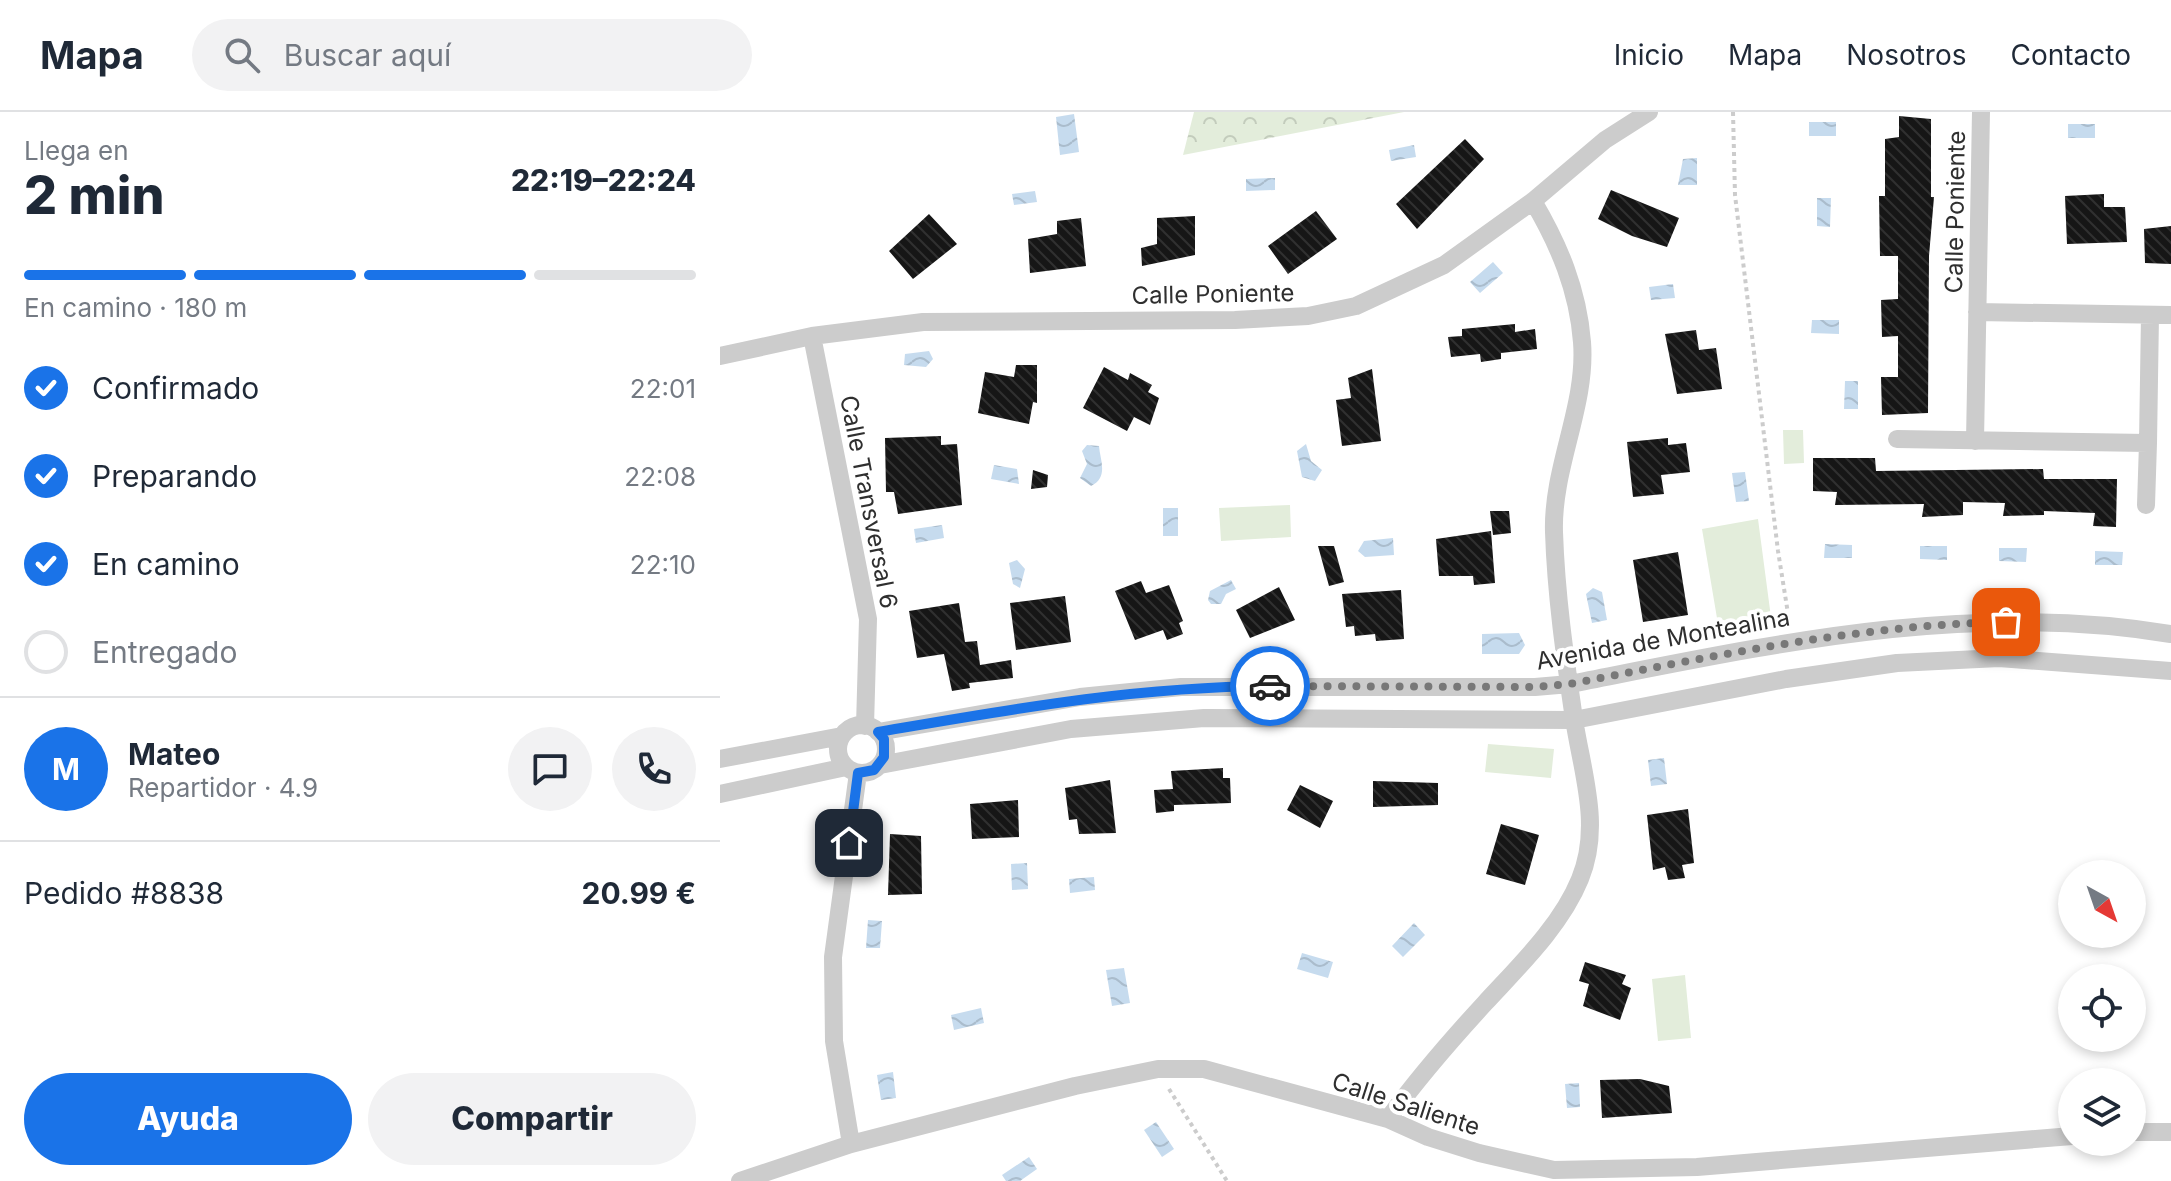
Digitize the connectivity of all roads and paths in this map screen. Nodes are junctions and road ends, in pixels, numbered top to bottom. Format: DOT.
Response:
graph roads {
  1 [pos="1649,112"];
  2 [pos="1733,112"];
  3 [pos="1981,112"];
  4 [pos="1533,201"];
  5 [pos="1977,312"];
  6 [pos="2150,315"];
  7 [pos="2171,315"];
  8 [pos="812,336"];
  9 [pos="720,356"];
  10 [pos="1897,439"];
  11 [pos="1975,441"];
  12 [pos="2148,443"];
  13 [pos="2146,505"];
  14 [pos="2171,634"];
  15 [pos="1793,641"];
  16 [pos="2171,671"];
  17 [pos="1570,684"];
  18 [pos="1574,720"];
  19 [pos="872,729"];
  20 [pos="842,736"];
  21 [pos="720,759"];
  22 [pos="880,765"];
  23 [pos="852,770"];
  24 [pos="720,794"];
  25 [pos="1158,1069"];
  26 [pos="1388,1119"];
  27 [pos="2146,1132"];
  28 [pos="2171,1132"];
  29 [pos="2058,1137"];
  30 [pos="851,1144"];
  31 [pos="740,1181"];
  32 [pos="1227,1181"];
  1 -- 4 [label="street, Calle Poniente"];
  2 -- 15 [label="path"];
  3 -- 5 [label="street, Calle Poniente"];
  4 -- 8 [label="street, Calle Poniente"];
  4 -- 17 [label="street"];
  5 -- 6 [label="street, Calle Poniente"];
  5 -- 11 [label="street, Calle Poniente"];
  6 -- 7 [label="street, Calle Poniente"];
  6 -- 12 [label="street"];
  8 -- 9 [label="street, Calle Poniente"];
  8 -- 19 [label="street, Calle Transversal 6"];
  10 -- 11 [label="street"];
  11 -- 12 [label="street"];
  12 -- 13 [label="street"];
  14 -- 15 [label="street, Avenida de Montealina"];
  15 -- 17 [label="street, Avenida de Montealina"];
  16 -- 18 [label="street"];
  17 -- 18 [label="street"];
  17 -- 19 [label="street, Avenida de Montealina"];
  18 -- 22 [label="street"];
  18 -- 26 [label="street"];
  19 -- 20 [label="street"];
  19 -- 22 [label="street"];
  20 -- 21 [label="street"];
  20 -- 23 [label="street"];
  22 -- 23 [label="street"];
  23 -- 24 [label="street"];
  23 -- 30 [label="street"];
  25 -- 26 [label="street, Calle Saliente"];
  25 -- 30 [label="street, Calle Saliente"];
  25 -- 32 [label="path"];
  26 -- 29 [label="street, Calle Saliente"];
  27 -- 28 [label="street"];
  30 -- 31 [label="street, Calle Saliente"];
}
